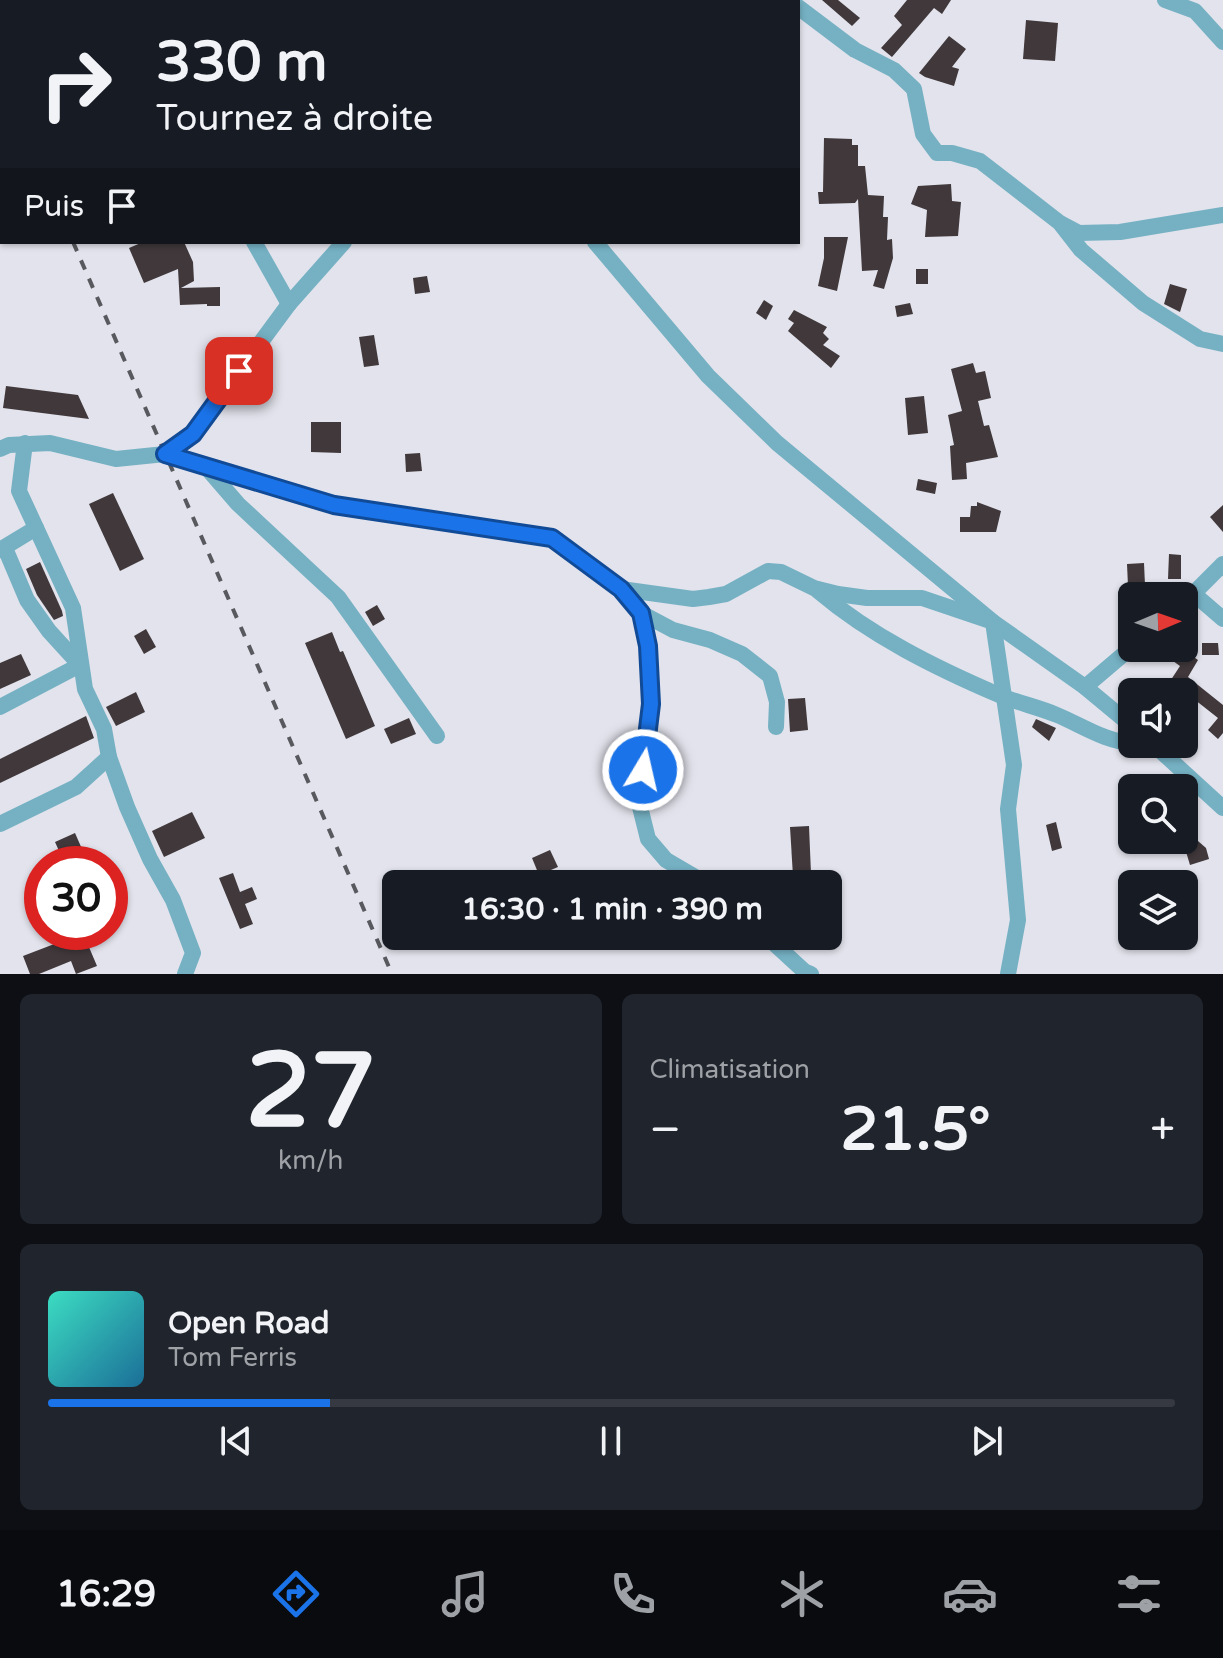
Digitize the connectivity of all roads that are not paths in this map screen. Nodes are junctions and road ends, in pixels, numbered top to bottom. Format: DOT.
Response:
graph roads {
  1 [pos="1165,0"];
  2 [pos="800,9"];
  3 [pos="1223,42"];
  4 [pos="1223,215"];
  5 [pos="1060,223"];
  6 [pos="255,244"];
  7 [pos="342,244"];
  8 [pos="597,244"];
  9 [pos="289,304"];
  10 [pos="1223,344"];
  11 [pos="25,443"];
  12 [pos="0,449"];
  13 [pos="165,454"];
  14 [pos="205,466"];
  15 [pos="36,528"];
  16 [pos="2,549"];
  17 [pos="1223,564"];
  18 [pos="814,588"];
  19 [pos="621,589"];
  20 [pos="1198,590"];
  21 [pos="1198,604"];
  22 [pos="641,613"];
  23 [pos="1223,619"];
  24 [pos="993,622"];
  25 [pos="1118,659"];
  26 [pos="80,665"];
  27 [pos="1085,687"];
  28 [pos="1002,697"];
  29 [pos="0,707"];
  30 [pos="1118,714"];
  31 [pos="776,727"];
  32 [pos="437,736"];
  33 [pos="1118,739"];
  34 [pos="109,757"];
  35 [pos="1168,758"];
  36 [pos="1223,808"];
  37 [pos="0,824"];
  38 [pos="683,870"];
  39 [pos="781,950"];
  40 [pos="185,974"];
  41 [pos="811,974"];
  42 [pos="1008,974"];
  1 -- 3 [label="street"];
  2 -- 5 [label="street"];
  4 -- 5 [label="street"];
  5 -- 10 [label="street"];
  6 -- 9 [label="street"];
  7 -- 9 [label="street"];
  8 -- 24 [label="street"];
  9 -- 13 [label="street"];
  11 -- 12 [label="street"];
  11 -- 13 [label="street"];
  11 -- 15 [label="street"];
  13 -- 14 [label="street"];
  14 -- 19 [label="street"];
  14 -- 32 [label="street"];
  15 -- 16 [label="street"];
  15 -- 26 [label="street"];
  16 -- 26 [label="street"];
  17 -- 20 [label="street"];
  18 -- 19 [label="street"];
  18 -- 24 [label="street"];
  18 -- 28 [label="street"];
  19 -- 22 [label="street"];
  21 -- 23 [label="street"];
  22 -- 31 [label="street"];
  22 -- 38 [label="street"];
  24 -- 27 [label="street"];
  24 -- 28 [label="street"];
  25 -- 27 [label="street"];
  26 -- 29 [label="street"];
  26 -- 34 [label="street"];
  27 -- 30 [label="street"];
  28 -- 33 [label="street"];
  28 -- 42 [label="street"];
  34 -- 37 [label="street"];
  34 -- 40 [label="street"];
  35 -- 36 [label="street"];
  39 -- 41 [label="street"];
}
